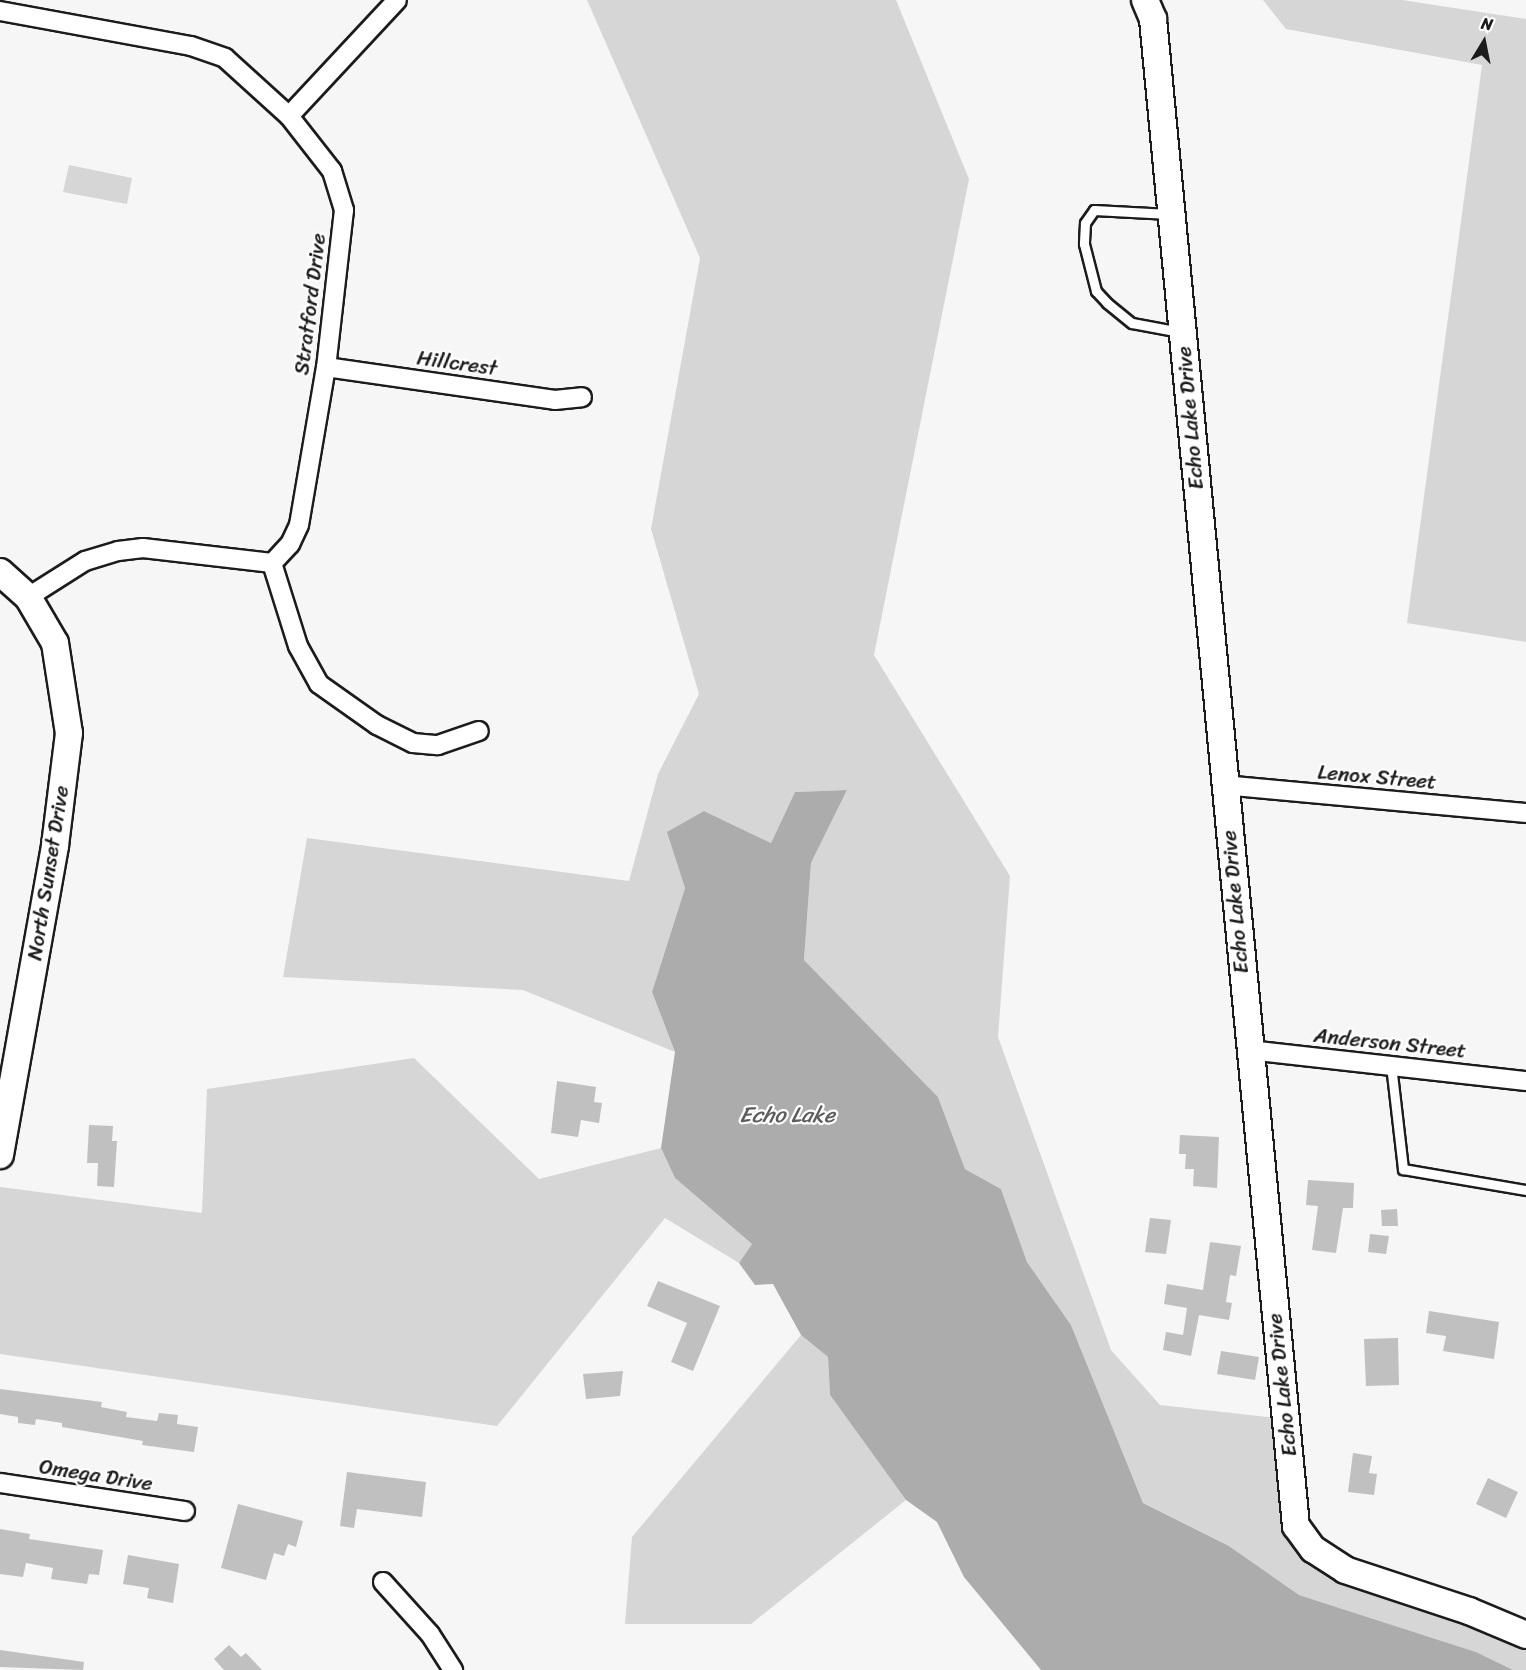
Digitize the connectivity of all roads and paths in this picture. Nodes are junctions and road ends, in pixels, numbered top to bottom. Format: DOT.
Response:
graph roads {
  1 [pos="397,0"];
  2 [pos="1149,10"];
  3 [pos="0,11"];
  4 [pos="289,116"];
  5 [pos="1172,214"];
  6 [pos="1182,332"];
  7 [pos="326,368"];
  8 [pos="582,397"];
  9 [pos="272,563"];
  10 [pos="0,572"];
  11 [pos="28,597"];
  12 [pos="479,731"];
  13 [pos="1224,785"];
  14 [pos="1526,813"];
  15 [pos="1250,1050"];
  16 [pos="1391,1065"];
  17 [pos="1526,1081"];
  18 [pos="0,1155"];
  19 [pos="1526,1190"];
  20 [pos="0,1483"];
  21 [pos="185,1511"];
  22 [pos="383,1582"];
  23 [pos="1526,1635"];
  24 [pos="453,1670"];
  1 -- 4 [label="street"];
  2 -- 5 [label="street, Echo Lake Drive"];
  3 -- 4 [label="street, Stratford Drive"];
  4 -- 7 [label="street, Stratford Drive"];
  5 -- 6 [label="street, Echo Lake Drive"];
  5 -- 6 [label="lane"];
  6 -- 13 [label="street, Echo Lake Drive"];
  7 -- 8 [label="street, Hillcrest"];
  7 -- 9 [label="street, Stratford Drive"];
  9 -- 11 [label="street"];
  9 -- 12 [label="street"];
  10 -- 11 [label="street, North Sunset Drive"];
  11 -- 18 [label="street, North Sunset Drive"];
  13 -- 14 [label="street, Lenox Street"];
  13 -- 15 [label="street, Echo Lake Drive"];
  15 -- 16 [label="street, Anderson Street"];
  15 -- 23 [label="street, Echo Lake Drive"];
  16 -- 17 [label="street, Anderson Street"];
  16 -- 19 [label="lane"];
  20 -- 21 [label="street, Omega Drive"];
  22 -- 24 [label="street"];
}
